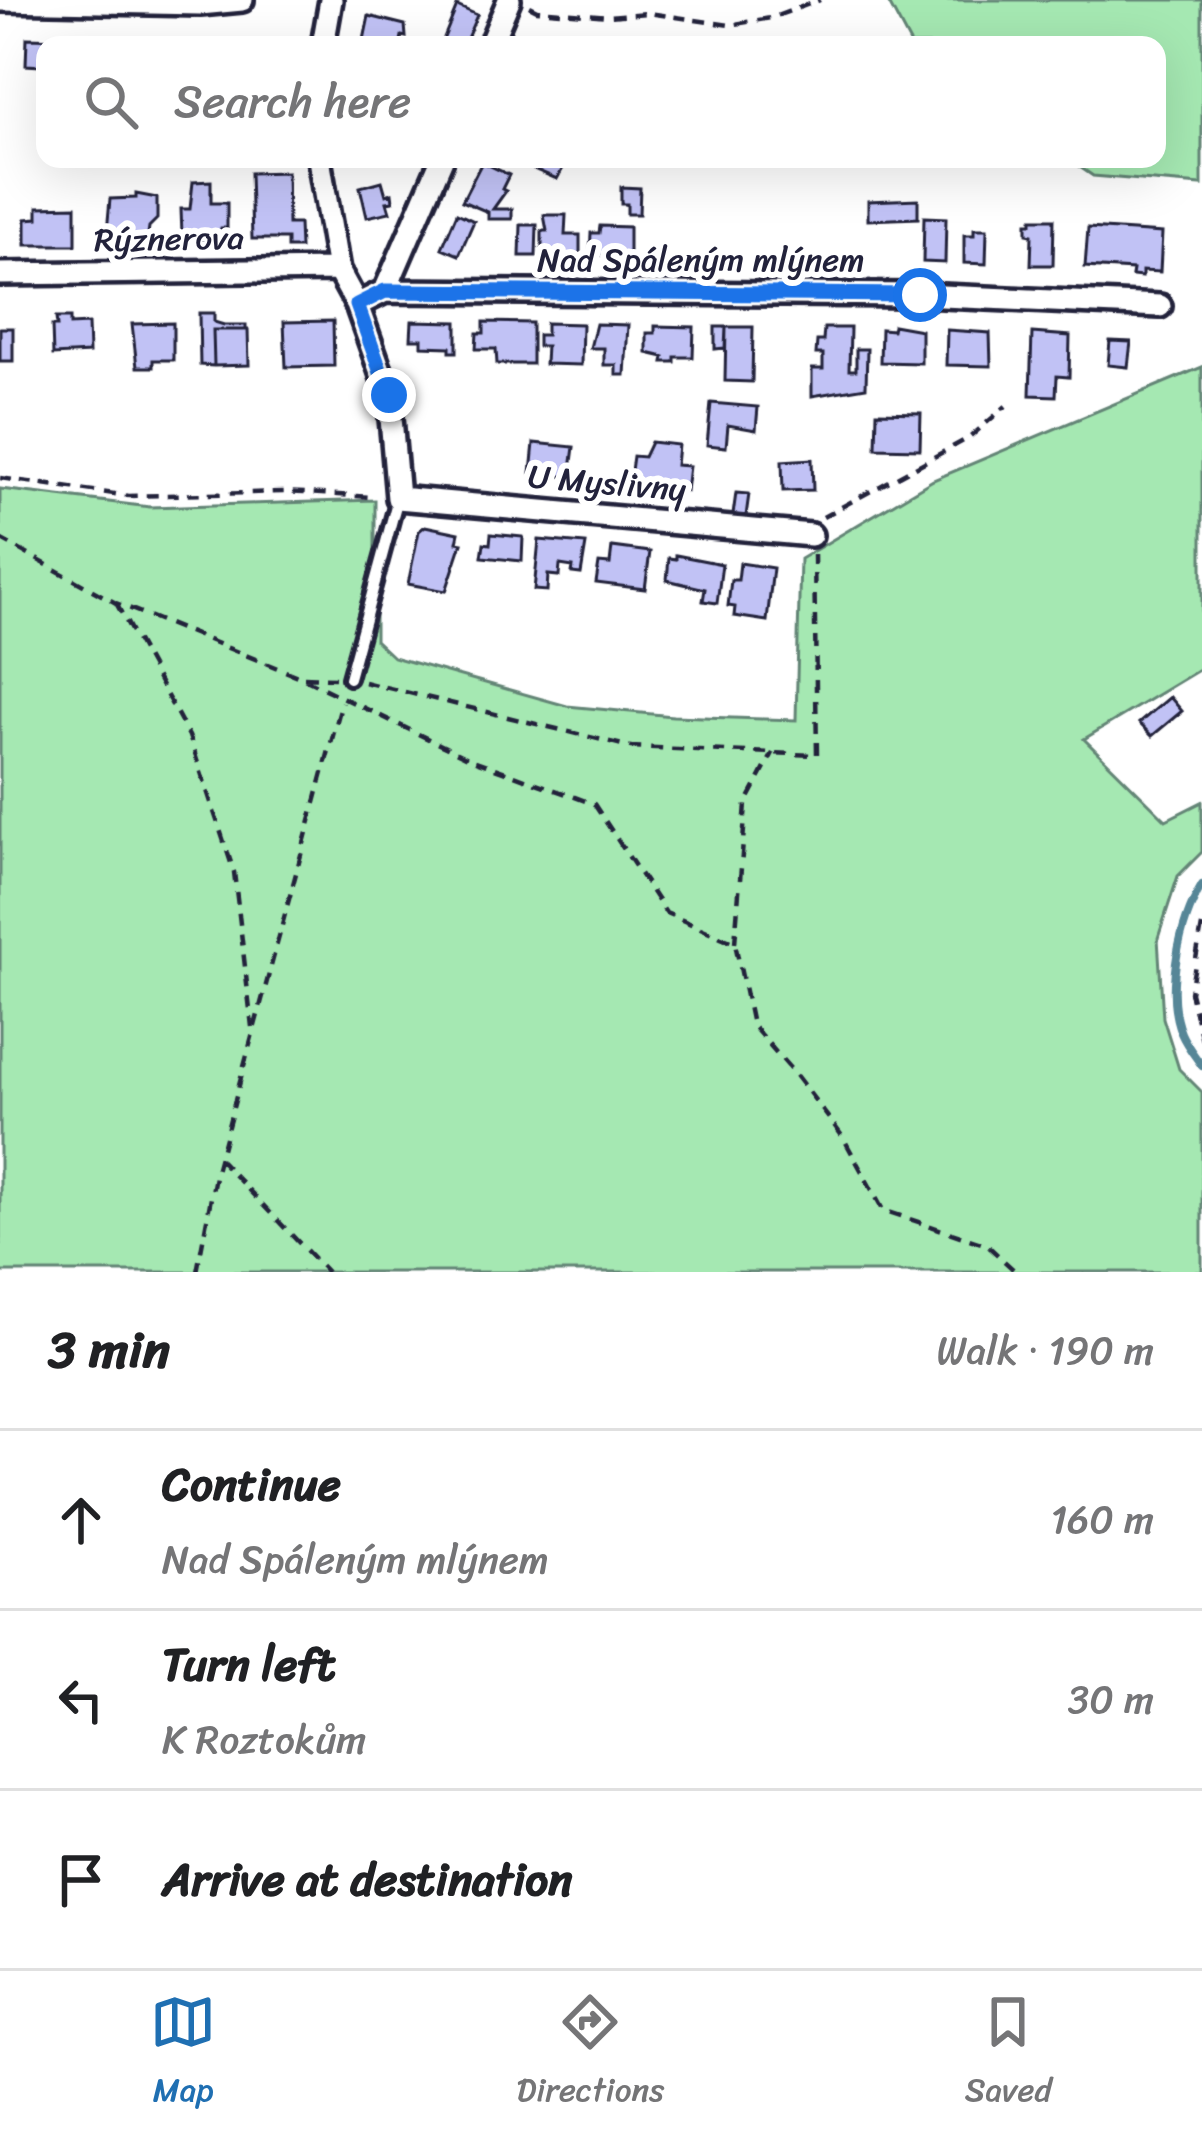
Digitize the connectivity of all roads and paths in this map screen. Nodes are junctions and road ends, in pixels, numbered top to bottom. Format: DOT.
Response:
graph roads {
  1 [pos="2,0"];
  2 [pos="242,0"];
  3 [pos="331,0"];
  4 [pos="514,0"];
  5 [pos="820,0"];
  6 [pos="53,2"];
  7 [pos="325,36"];
  8 [pos="495,36"];
  9 [pos="321,168"];
  10 [pos="438,168"];
  11 [pos="338,269"];
  12 [pos="0,274"];
  13 [pos="385,291"];
  14 [pos="357,305"];
  15 [pos="1160,305"];
  16 [pos="1006,406"];
  17 [pos="0,478"];
  18 [pos="398,498"];
  19 [pos="811,535"];
  20 [pos="0,538"];
  21 [pos="116,603"];
  22 [pos="300,677"];
  23 [pos="349,678"];
  24 [pos="343,699"];
  25 [pos="773,753"];
  26 [pos="1202,926"];
  27 [pos="735,943"];
  28 [pos="253,1034"];
  29 [pos="1202,1040"];
  30 [pos="219,1159"];
  31 [pos="197,1272"];
  32 [pos="327,1272"];
  33 [pos="1016,1272"];
  1 -- 6 [label="street"];
  2 -- 6 [label="street"];
  3 -- 7 [label="street"];
  4 -- 5 [label="path"];
  4 -- 8 [label="street"];
  9 -- 11 [label="street"];
  10 -- 13 [label="street"];
  11 -- 12 [label="street, Rýznerova"];
  11 -- 14 [label="street"];
  13 -- 14 [label="street"];
  13 -- 15 [label="street, Nad Spáleným mlýnem"];
  14 -- 18 [label="street"];
  16 -- 19 [label="path"];
  17 -- 18 [label="path"];
  18 -- 19 [label="street, U Myslivny"];
  18 -- 23 [label="lane"];
  19 -- 25 [label="path"];
  20 -- 21 [label="path"];
  21 -- 22 [label="path"];
  21 -- 28 [label="path"];
  22 -- 23 [label="path"];
  22 -- 24 [label="path"];
  23 -- 24 [label="path"];
  23 -- 25 [label="path"];
  24 -- 27 [label="path"];
  24 -- 28 [label="path"];
  25 -- 27 [label="path"];
  26 -- 29 [label="path"];
  27 -- 33 [label="path"];
  28 -- 30 [label="path"];
  30 -- 31 [label="path"];
  30 -- 32 [label="path"];
}
